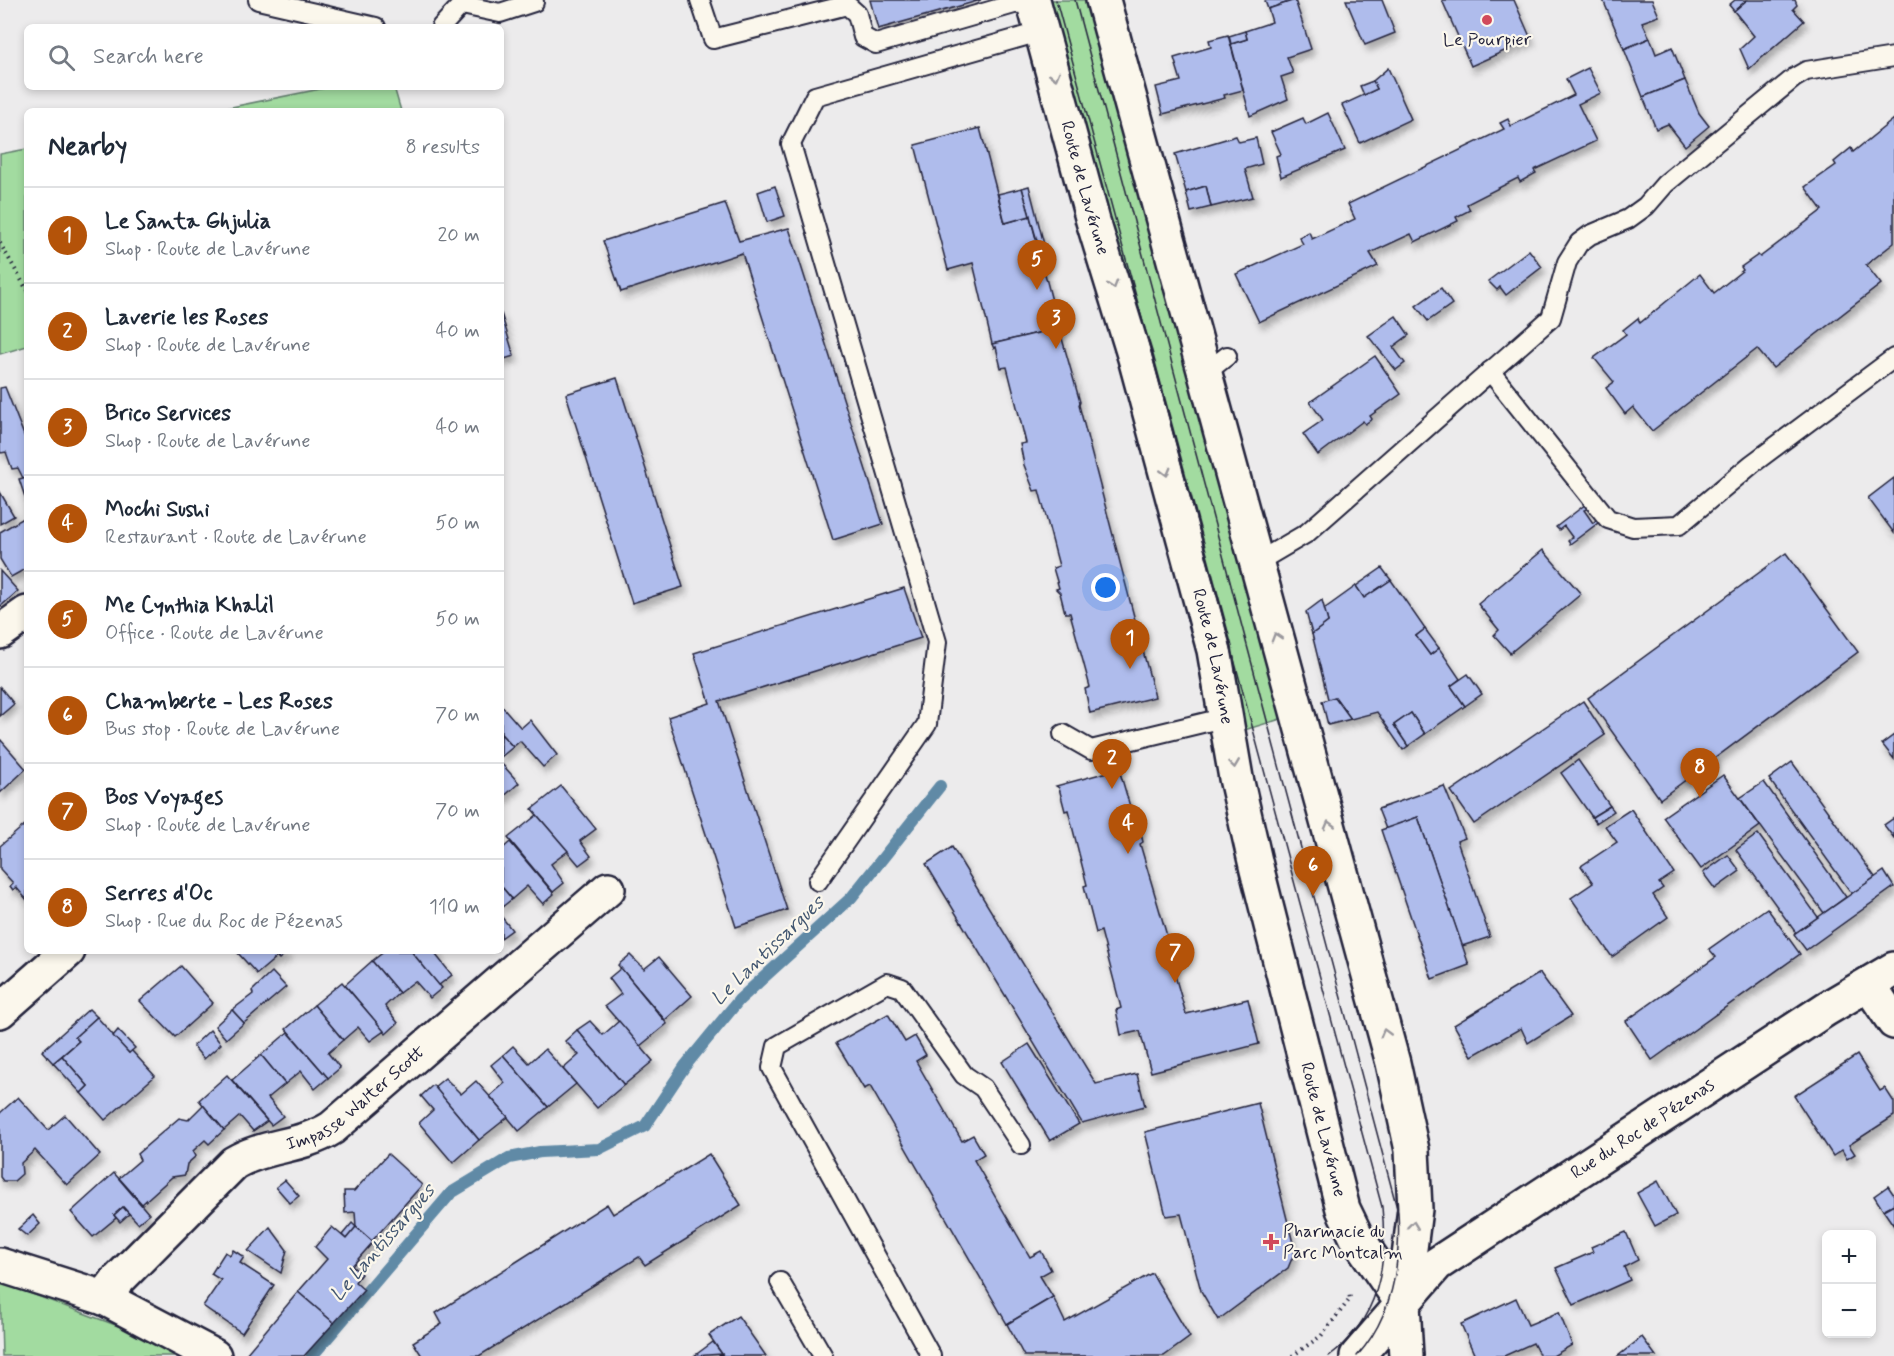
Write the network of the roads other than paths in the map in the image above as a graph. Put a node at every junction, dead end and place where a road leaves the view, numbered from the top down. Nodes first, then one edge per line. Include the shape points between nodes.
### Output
1 (258, 0) edge
2 (700, 0) edge
3 (1103, 0) edge
4 (464, 2) edge
5 (534, 2) dead end
6 (1036, 11) edge
7 (363, 24) edge
8 (444, 24) edge
9 (1894, 57) edge
10 (1894, 358) edge
11 (1490, 370) junction
12 (1254, 564) junction
13 (24, 615) edge
14 (0, 632) edge
15 (1227, 717) junction
16 (1063, 734) dead end
17 (818, 881) dead end
18 (608, 889) dead end
19 (65, 954) edge
20 (1882, 977) edge
21 (0, 1011) edge
22 (1894, 1022) edge
23 (1021, 1145) dead end
24 (0, 1265) edge
25 (780, 1282) dead end
26 (104, 1298) junction
27 (1403, 1304) junction
28 (214, 1356) edge
29 (823, 1356) edge
30 (931, 1356) edge
31 (1357, 1356) edge
32 (1406, 1356) edge

1 - 7 lane
2 - 6 lane via 713,39 847,6 857,14 863,37 876,44 1014,4
3 - 12 street via 1215,365
4 - 5 lane via 500,13
4 - 8 lane
6 -> 15 street, Route de Lavérune via 1214,650
6 - 17 lane via 815,96 791,144 937,642 927,724
9 - 11 lane via 1806,71 1794,78 1665,184 1646,206 1579,243 1567,262 1551,318
10 - 11 lane via 1752,464 1679,525 1659,528 1633,527 1608,519
11 - 12 lane via 1307,533
27 -> 12 street via 1415,1209 1412,1150 1393,1063 1304,731
13 - 14 street
15 - 16 lane via 1091,750
15 -> 27 street, Route de Lavérune via 1257,870 1343,1209 1356,1236
18 - 26 street, Impasse Walter Scott via 332,1128 319,1136 246,1156 234,1163
19 - 21 street
20 - 22 street
20 - 27 street, Rue du Roc de Pézenas via 1437,1264
23 - 30 lane via 983,1088 964,1075 902,988 887,983 777,1046 772,1068
24 - 26 street
25 - 29 lane
26 - 28 street
27 - 31 street, Rue du Roc de Pézenas
27 - 32 street

